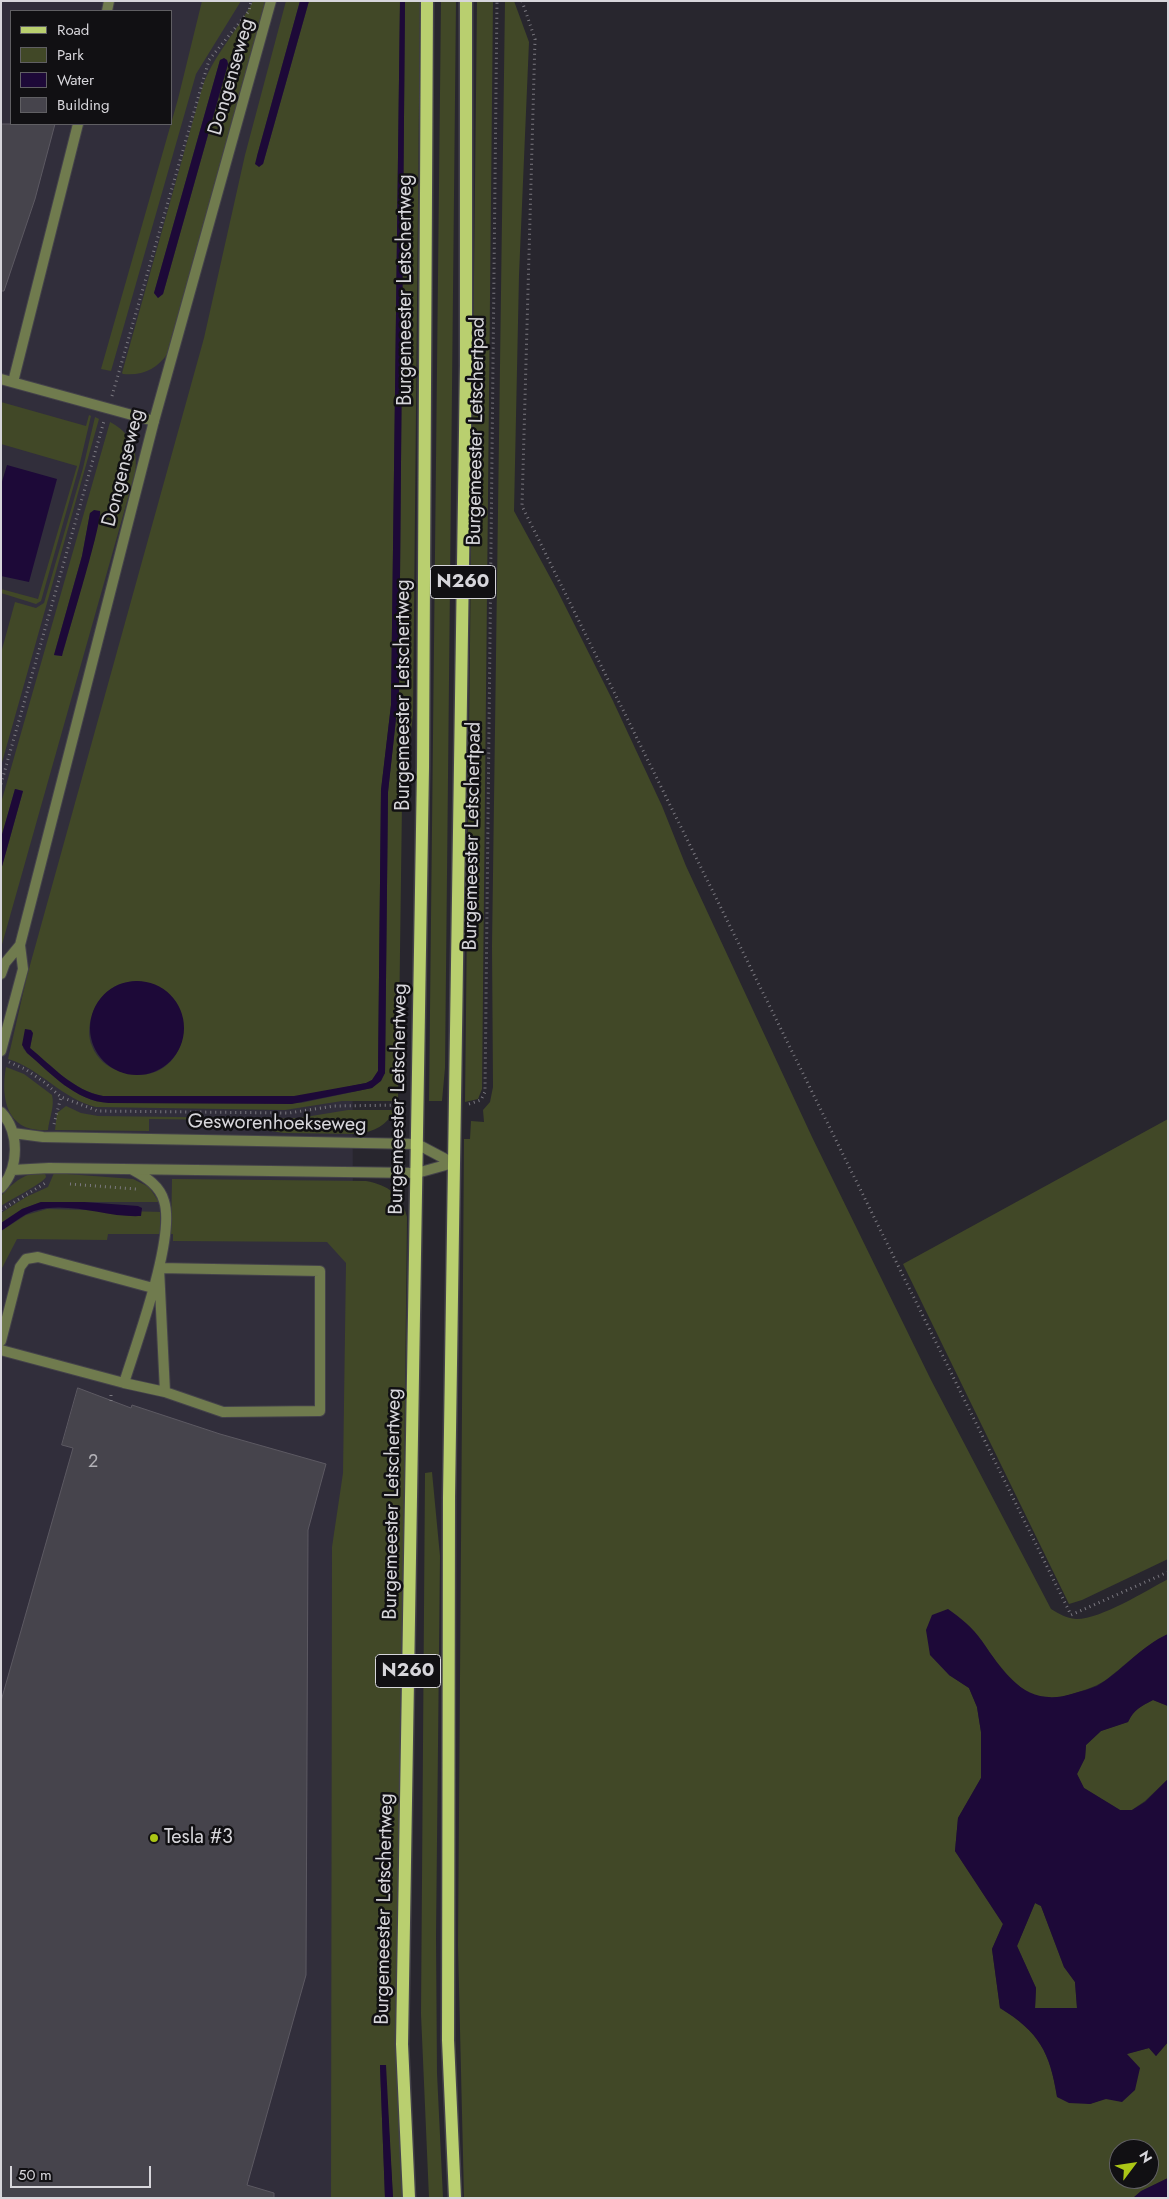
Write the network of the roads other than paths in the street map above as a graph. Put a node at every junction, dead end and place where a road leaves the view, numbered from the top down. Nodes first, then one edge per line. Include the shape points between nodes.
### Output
1 (271, 1) edge
2 (427, 1) edge
3 (466, 1) edge
4 (78, 125) edge
5 (1, 379) edge
6 (13, 382) junction
7 (154, 421) junction
8 (20, 945) junction
9 (1, 974) edge
10 (1, 1051) edge
11 (1, 1112) edge
12 (13, 1133) junction
13 (418, 1144) junction
14 (453, 1163) junction
15 (12, 1170) junction
16 (133, 1170) junction
17 (417, 1173) junction
18 (1, 1188) edge
19 (159, 1268) junction
20 (153, 1288) junction
21 (1, 1341) edge
22 (1, 1350) edge
23 (124, 1383) junction
24 (165, 1392) junction
25 (409, 2198) edge
26 (455, 2198) edge

1 - 7 street, Dongenseweg
2 - 13 main road, Burgemeester Letschertweg / N260
3 - 14 main road, N260 via 466,365
4 - 6 street
5 - 6 street
6 - 7 street
7 - 8 street, Dongenseweg
8 - 9 street, Dongenseweg via 5,963
8 - 10 street, Dongenseweg via 23,969
11 - 12 street
12 - 13 street, Gesworenhoekseweg via 42,1137
12 - 15 street via 15,1158
13 - 14 street, Gesworenhoekseweg
13 - 17 main road, Burgemeester Letschertweg / N260
14 - 17 street
14 - 26 main road, N260 via 448,2040
15 - 16 street
15 - 18 street
16 - 17 street
16 - 19 street via 147,1178 165,1203 165,1235
17 - 25 main road, Burgemeester Letschertweg / N260 via 402,2044
19 - 20 street
19 - 24 street
19 - 24 street via 320,1271 320,1411 223,1412
20 - 21 street via 38,1257 26,1259 20,1267
20 - 23 street
22 - 23 street
23 - 24 street

